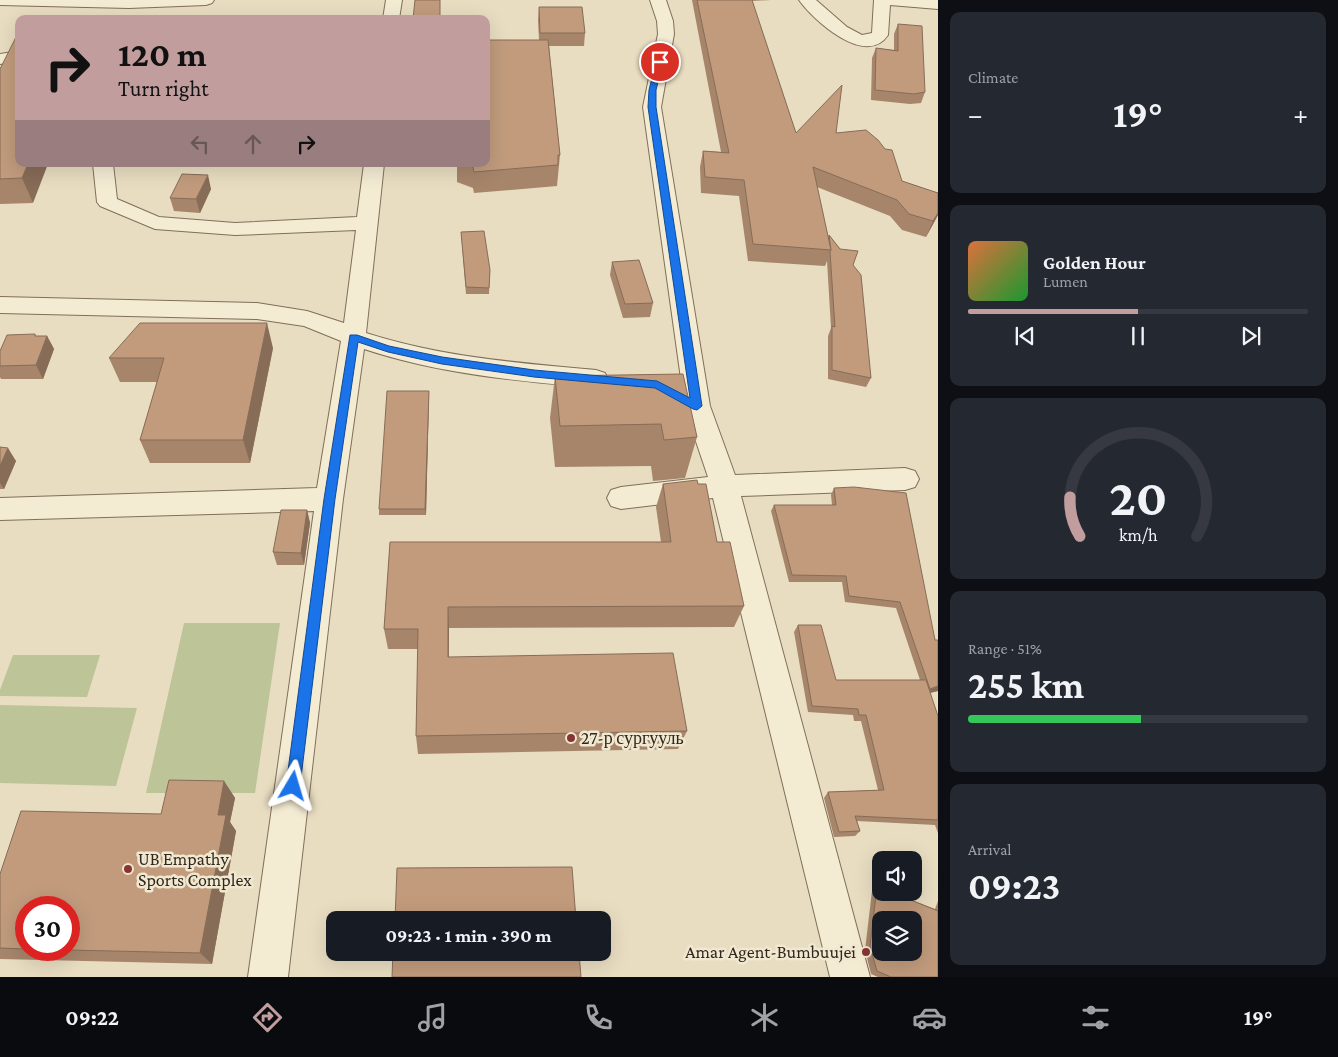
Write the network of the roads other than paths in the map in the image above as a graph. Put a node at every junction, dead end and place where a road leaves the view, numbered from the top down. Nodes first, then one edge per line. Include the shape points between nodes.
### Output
1 (0, 0) edge
2 (206, 0) edge
3 (394, 0) edge
4 (658, 0) edge
5 (807, 0) edge
6 (882, 0) edge
7 (890, 0) edge
8 (938, 4) edge
9 (392, 15) edge
10 (103, 167) edge
11 (374, 167) edge
12 (367, 223) junction
13 (0, 305) edge
14 (354, 337) junction
15 (697, 406) junction
16 (905, 479) dead end
17 (724, 486) junction
18 (621, 498) dead end
19 (329, 499) junction
20 (0, 508) edge
21 (268, 977) edge
22 (850, 977) edge

1 - 2 street via 183,3
3 - 9 street
4 - 15 street via 666,33 652,107
5 - 6 street via 840,32 864,41 880,35
7 - 8 street
10 - 12 street via 108,202 155,223 235,229
11 - 12 street
12 - 14 street
13 - 14 street via 260,312 310,319
14 - 15 street via 388,349 442,360 534,374 657,384
14 - 19 street
15 - 17 street
16 - 17 street
17 - 18 street
17 - 22 street
19 - 20 street
19 - 21 street

